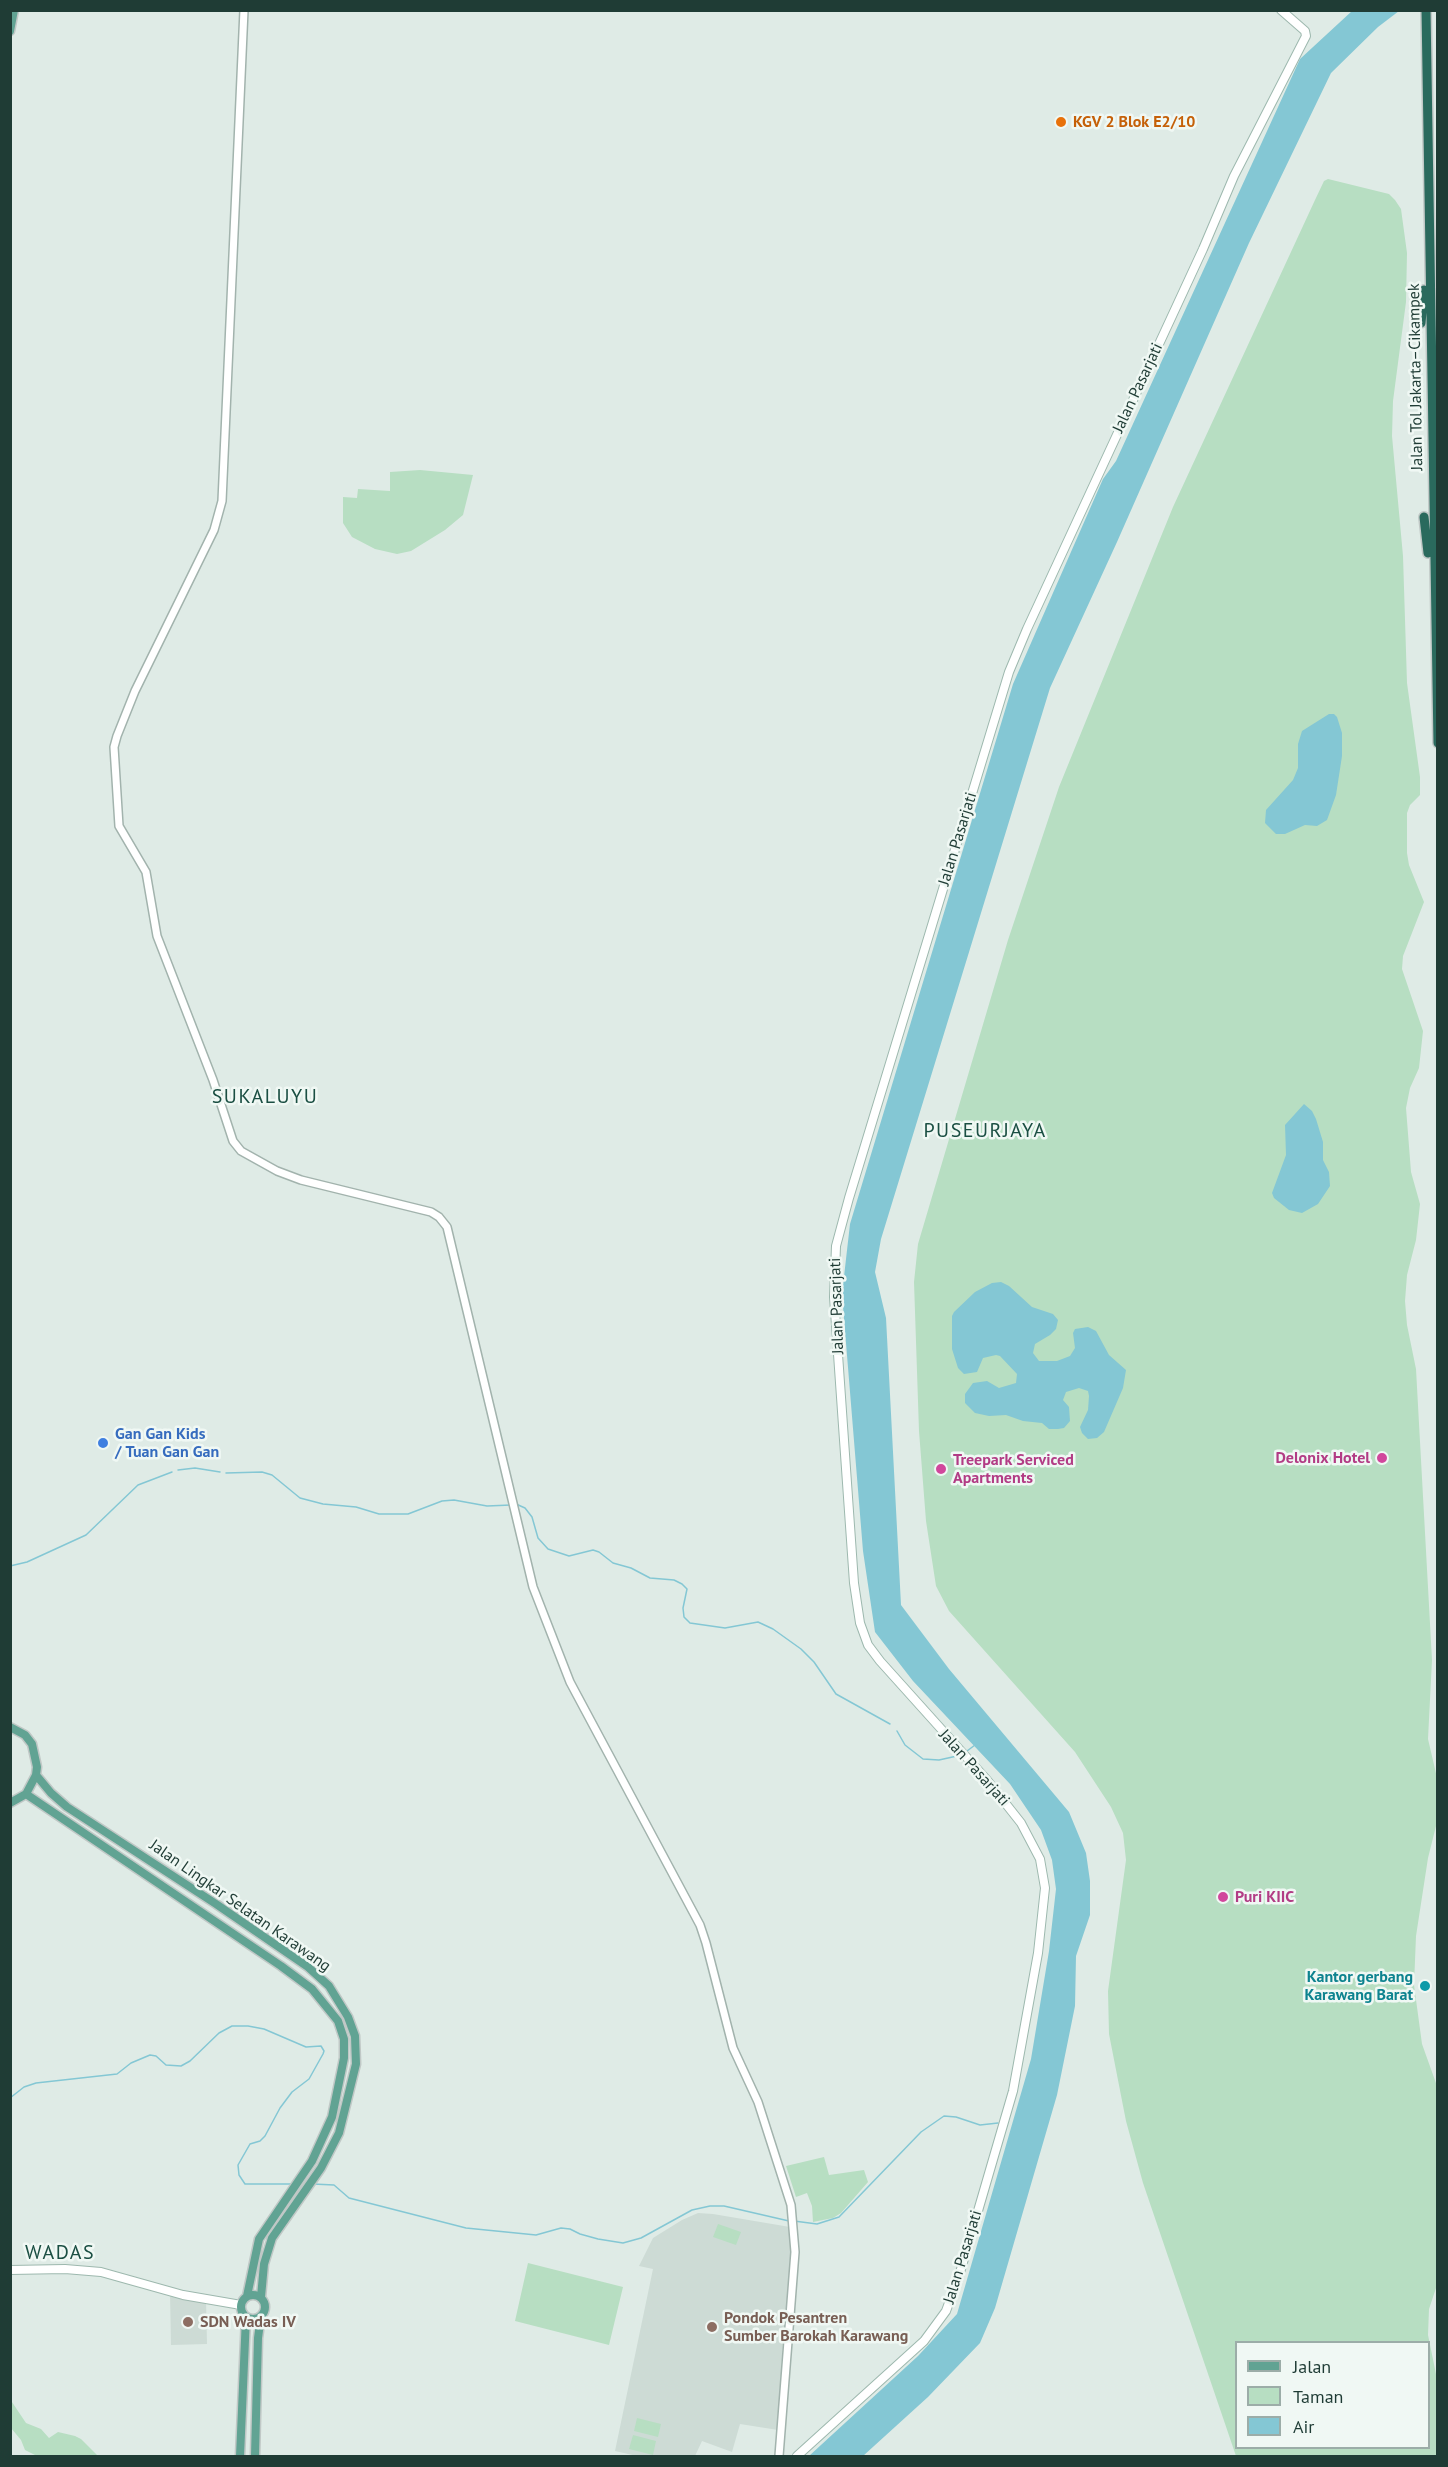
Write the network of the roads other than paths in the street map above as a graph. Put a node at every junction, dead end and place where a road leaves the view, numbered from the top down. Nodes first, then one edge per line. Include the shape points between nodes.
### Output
1 (14, 10) edge
2 (244, 10) edge
3 (1281, 10) edge
4 (1426, 10) edge
5 (10, 31) edge
6 (1429, 260) junction
7 (1421, 323) dead end
8 (1424, 517) dead end
9 (1434, 606) junction
10 (1437, 743) edge
11 (10, 1727) edge
12 (36, 1775) junction
13 (26, 1794) junction
14 (10, 1803) edge
15 (259, 1933) junction
16 (252, 1946) junction
17 (10, 2270) edge
18 (247, 2296) junction
19 (261, 2297) junction
20 (241, 2305) junction
21 (261, 2316) junction
22 (246, 2317) junction
23 (240, 2457) edge
24 (255, 2457) edge
25 (779, 2457) edge
26 (797, 2457) edge

1 - 5 main road
2 - 25 street via 222,501 214,530 117,736 114,747 119,826 146,872 157,936 233,1141 241,1151 301,1180 431,1212 447,1227 533,1587 570,1682 700,1925 728,2035 765,2121 794,2221 795,2253
3 - 26 main road, Jalan Pasarjati via 1306,34 1234,176 1014,658 836,1246 834,1297 860,1623 868,1645 880,1661 1021,1823 1040,1859 1046,1888 1013,2091 946,2311 924,2341
4 - 6 highway, Jalan Tol Jakarta–Cikampek
6 - 7 highway
6 - 9 highway, Jalan Tol Jakarta–Cikampek
8 - 9 highway
9 - 10 highway, Jalan Tol Jakarta–Cikampek
11 - 12 main road via 32,1744
12 - 13 main road
12 - 15 main road, Jalan Lingkar Selatan Karawang via 67,1807
13 - 14 main road
13 - 16 main road, Jalan Lingkar Selatan Karawang
15 - 16 main road
15 - 19 main road, Jalan Lingkar Selatan Karawang via 329,1986 355,2036 356,2064 339,2133 273,2238 264,2264
16 - 18 main road, Jalan Lingkar Selatan Karawang via 319,1996 333,2012 344,2039 341,2084 332,2117 317,2151 259,2239
17 - 20 main road via 101,2272 183,2295
18 - 19 main road
18 - 20 main road
19 - 21 main road via 266,2306
20 - 22 main road
21 - 22 main road
21 - 24 main road
22 - 23 main road

